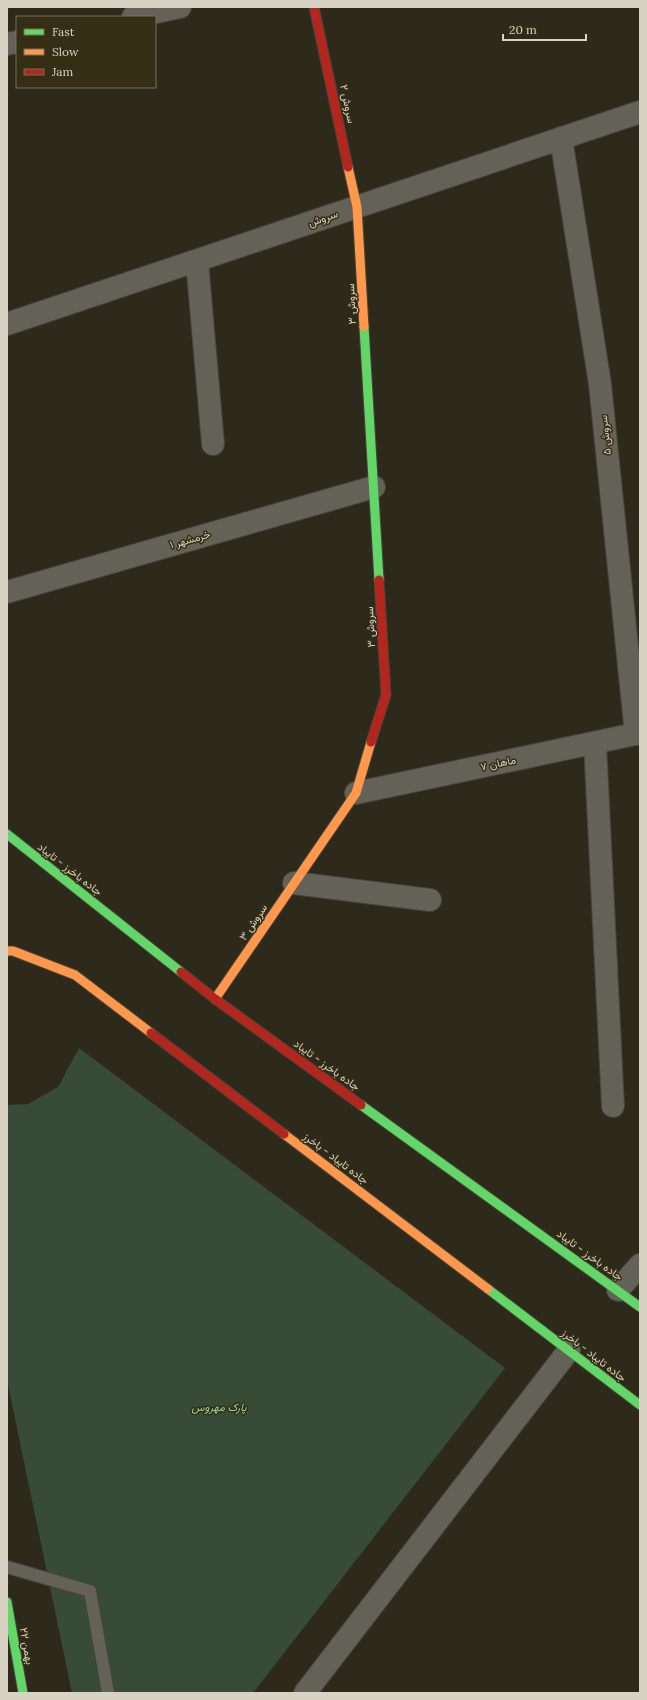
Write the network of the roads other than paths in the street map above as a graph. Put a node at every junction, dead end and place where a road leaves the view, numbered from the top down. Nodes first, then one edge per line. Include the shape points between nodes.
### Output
1 (180, 7) edge
2 (314, 7) edge
3 (138, 16) edge
4 (640, 112) edge
5 (561, 138) junction
6 (357, 206) junction
7 (197, 261) junction
8 (7, 324) edge
9 (213, 444) dead end
10 (374, 487) junction
11 (7, 592) edge
12 (638, 733) edge
13 (595, 743) junction
14 (356, 793) junction
15 (7, 834) edge
16 (294, 883) junction
17 (430, 900) dead end
18 (7, 951) edge
19 (215, 999) junction
20 (613, 1106) dead end
21 (640, 1266) edge
22 (618, 1290) junction
23 (640, 1307) edge
24 (569, 1350) junction
25 (640, 1405) edge
26 (7, 1567) edge
27 (7, 1602) edge
28 (23, 1693) edge
29 (108, 1693) edge
30 (305, 1693) edge

1 - 3 street
2 - 6 main road, سروش ۲
4 - 5 street, سروش
5 - 6 street, سروش
5 - 12 street, سروش ۵ via 600,384
6 - 7 street, سروش
6 - 10 main road, سروش ۳
7 - 8 street, سروش
7 - 9 street
10 - 11 street, خرمشهر ۱
10 - 14 main road, سروش ۳ via 386,695
12 - 13 street, ماهان ۷
13 - 14 street, ماهان ۷
13 - 20 street
14 - 16 main road, سروش ۳
15 - 19 main road, جاده باخرز - تایباد
16 - 17 street
16 - 19 main road, سروش ۳
18 - 24 main road, جاده تایباد - باخرز via 75,975
19 - 22 main road, جاده باخرز - تایباد
21 - 22 street
22 - 23 main road, جاده باخرز - تایباد
24 - 25 main road, جاده تایباد - باخرز
24 - 30 street
26 - 29 lane via 90,1591
27 - 28 main road, ۲۲ بهمن

